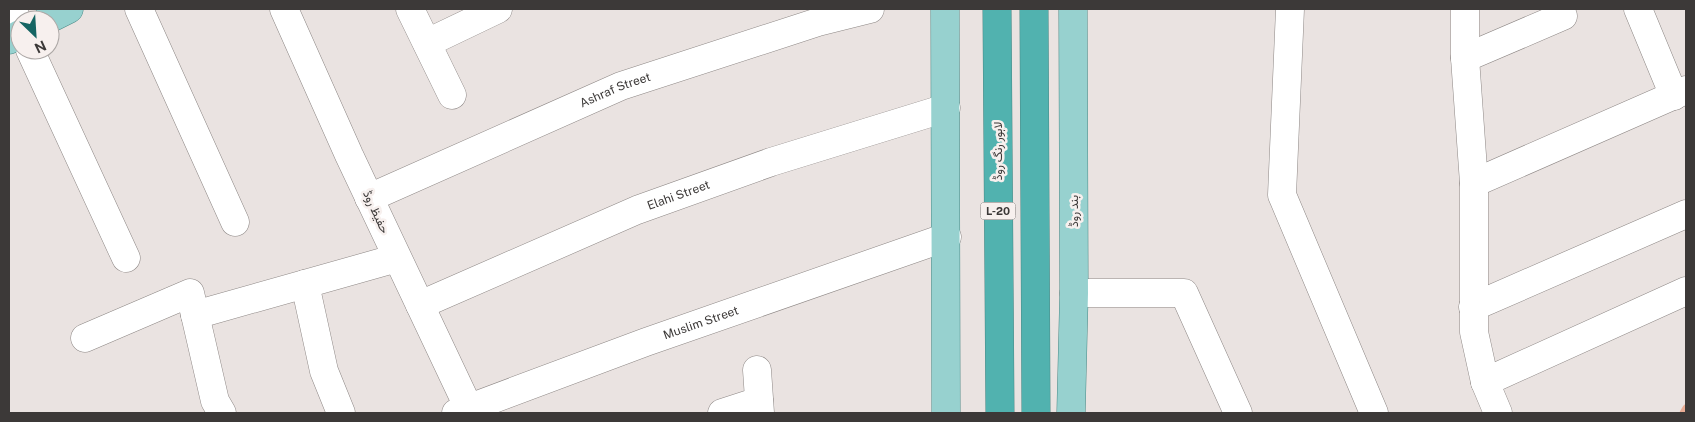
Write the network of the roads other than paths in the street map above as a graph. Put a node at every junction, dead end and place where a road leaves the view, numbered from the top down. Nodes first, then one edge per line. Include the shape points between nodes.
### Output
1 (139, 9) edge
2 (284, 9) edge
3 (410, 9) edge
4 (498, 9) edge
5 (870, 9) edge
6 (944, 9) edge
7 (997, 9) edge
8 (1034, 9) edge
9 (1074, 9) edge
10 (1290, 9) edge
11 (1465, 9) edge
12 (1638, 9) edge
13 (1564, 16) dead end
14 (427, 43) junction
15 (1465, 58) junction
16 (35, 60) edge
17 (1680, 93) edge
18 (452, 95) dead end
19 (946, 108) junction
20 (1474, 183) junction
21 (369, 198) junction
22 (1686, 214) edge
23 (236, 222) dead end
24 (947, 237) junction
25 (126, 258) dead end
26 (397, 258) junction
27 (304, 284) junction
28 (1686, 291) edge
29 (1074, 293) junction
30 (420, 306) junction
31 (1473, 307) junction
32 (195, 315) junction
33 (85, 338) dead end
34 (757, 370) dead end
35 (1485, 382) junction
36 (759, 407) edge
37 (465, 411) edge
38 (222, 413) edge
39 (341, 413) edge
40 (722, 413) edge
41 (946, 413) edge
42 (1000, 413) edge
43 (1036, 413) edge
44 (1071, 413) edge
45 (1238, 413) edge
46 (1374, 413) edge
47 (1498, 413) edge

1 - 23 street
2 - 21 street, حفیظ روڈ
3 - 14 street
4 - 14 street
5 - 21 street, Ashraf Street via 818,22 621,86
6 - 19 main road
7 - 42 highway, لاہور رنگ روڈ / L-20
8 - 43 highway
9 - 29 main road, بند روڈ
10 - 46 street via 1282,195
11 - 15 street
12 - 17 street
13 - 15 street
14 - 18 street
15 - 20 street
16 - 25 street
17 - 20 street
19 - 24 main road
19 - 30 street, Elahi Street via 771,162 637,210
20 - 31 street
21 - 26 street, حفیظ روڈ
22 - 31 street
24 - 37 street, Muslim Street via 646,342
24 - 41 main road
26 - 27 street
26 - 30 street, حفیظ روڈ
27 - 32 street
27 - 39 street via 324,371
28 - 35 street
29 - 44 main road, بند روڈ
29 - 45 street via 1184,293
30 - 37 street, حفیظ روڈ
31 - 35 street via 1474,332
32 - 33 street via 190,293
32 - 38 street via 215,400
34 - 36 street
35 - 47 street
36 - 40 street

